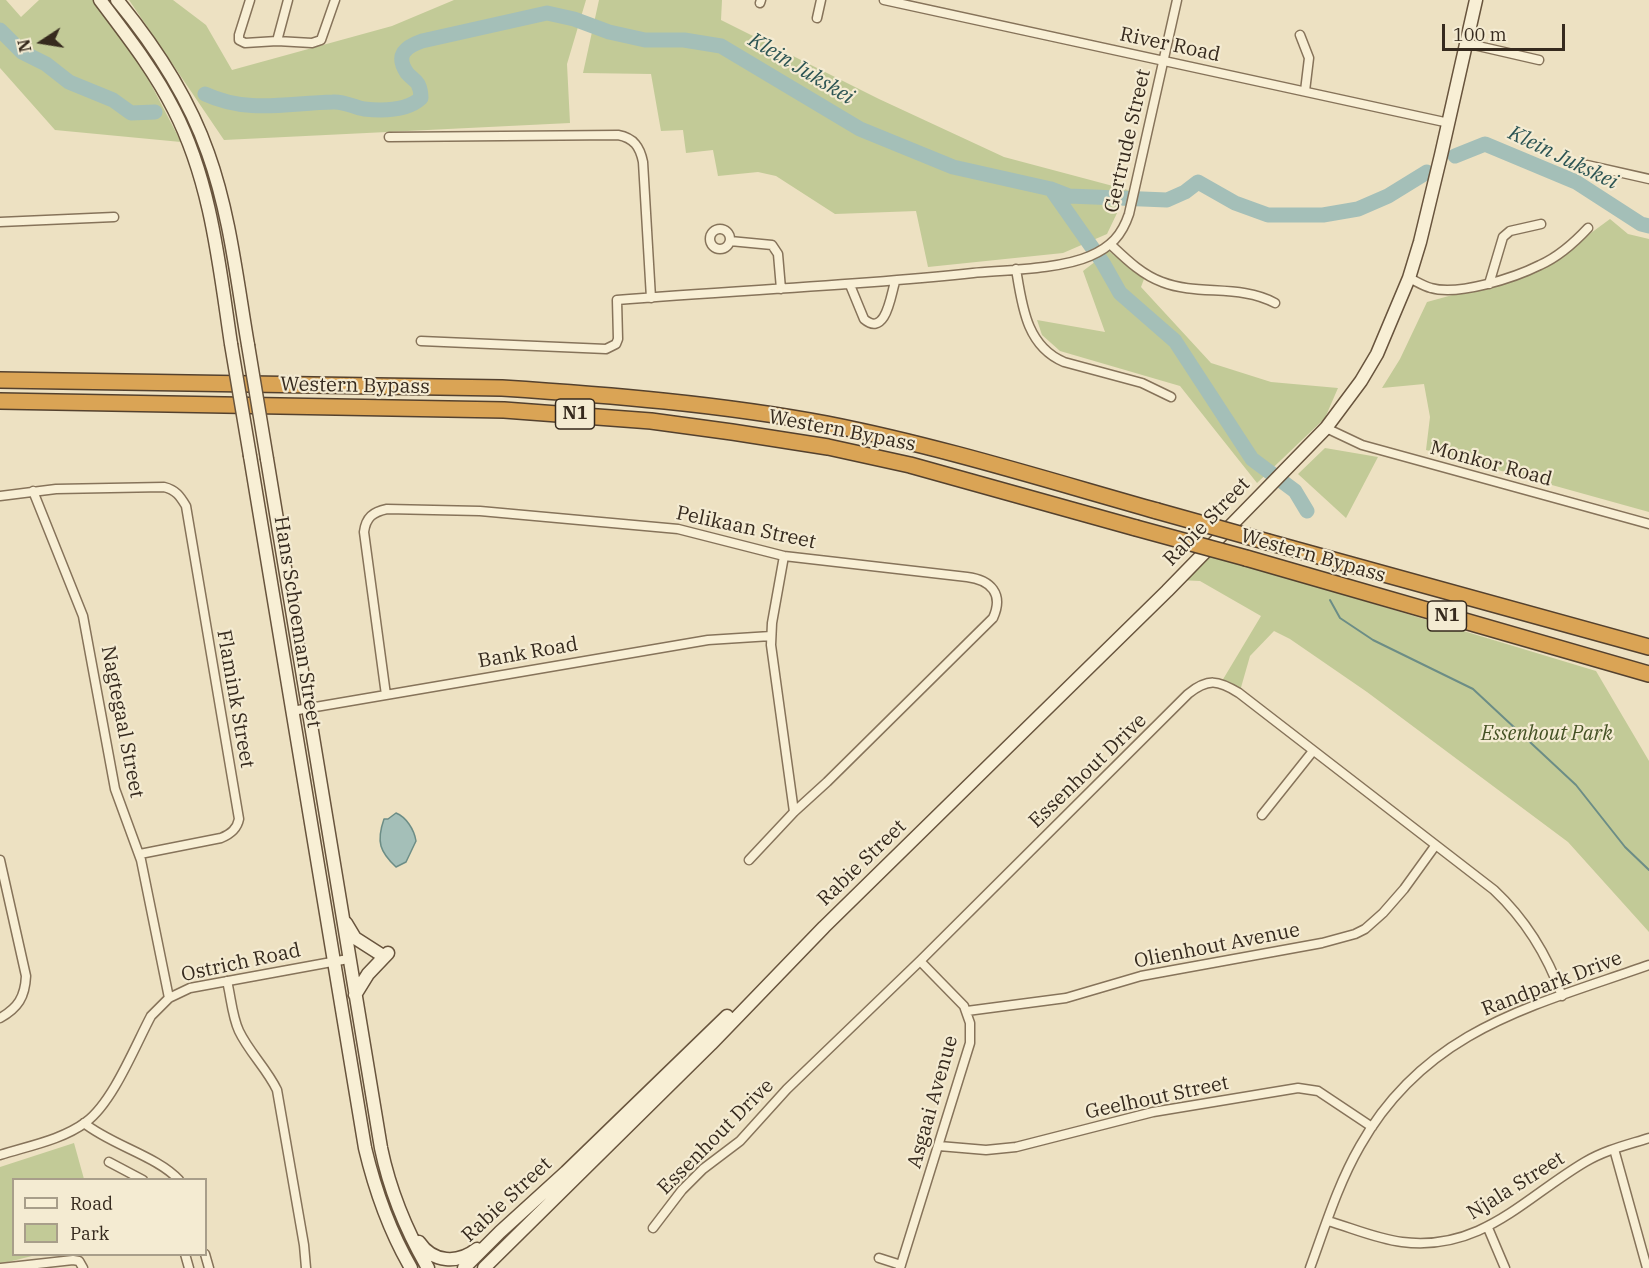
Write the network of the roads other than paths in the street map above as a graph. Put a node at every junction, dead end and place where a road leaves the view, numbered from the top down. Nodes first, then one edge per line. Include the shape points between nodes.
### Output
1 (100, 0) edge
2 (117, 0) edge
3 (250, 0) edge
4 (288, 0) edge
5 (335, 0) edge
6 (821, 0) edge
7 (884, 0) edge
8 (1177, 0) edge
9 (1476, 0) edge
10 (817, 18) dead end
11 (1300, 35) dead end
12 (277, 41) junction
13 (1465, 43) junction
14 (1164, 60) junction
15 (1539, 60) dead end
16 (1305, 91) junction
17 (1449, 123) junction
18 (388, 137) dead end
19 (1587, 165) dead end
20 (1649, 179) edge
21 (114, 217) dead end
22 (0, 222) edge
23 (1541, 224) dead end
24 (1588, 228) dead end
25 (730, 241) dead end
26 (1107, 246) junction
27 (1016, 269) junction
28 (1409, 278) junction
29 (895, 282) junction
30 (1489, 284) junction
31 (850, 285) junction
32 (782, 289) junction
33 (651, 298) junction
34 (1275, 303) dead end
35 (421, 341) dead end
36 (0, 380) edge
37 (1171, 397) dead end
38 (0, 401) edge
39 (1326, 428) junction
40 (33, 492) junction
41 (0, 496) edge
42 (1649, 524) edge
43 (784, 556) junction
44 (771, 636) junction
45 (1649, 647) edge
46 (1649, 674) edge
47 (386, 695) junction
48 (308, 708) junction
49 (292, 711) junction
50 (1313, 751) junction
51 (794, 812) junction
52 (1262, 815) dead end
53 (1435, 846) junction
54 (140, 854) junction
55 (0, 860) edge
56 (749, 860) dead end
57 (341, 914) junction
58 (348, 959) junction
59 (920, 961) junction
60 (334, 962) junction
61 (787, 963) junction
62 (1649, 965) edge
63 (227, 981) junction
64 (356, 995) junction
65 (1562, 996) junction
66 (169, 998) junction
67 (967, 1011) junction
68 (0, 1018) edge
69 (84, 1123) junction
70 (1372, 1127) junction
71 (1649, 1138) edge
72 (939, 1146) junction
73 (1614, 1149) junction
74 (0, 1155) edge
75 (109, 1162) dead end
76 (141, 1178) edge
77 (178, 1178) edge
78 (400, 1211) junction
79 (1328, 1221) junction
80 (653, 1228) dead end
81 (1488, 1228) junction
82 (500, 1232) junction
83 (879, 1258) dead end
84 (42, 1265) edge
85 (901, 1266) edge
86 (1, 1268) edge
87 (83, 1268) edge
88 (306, 1268) edge
89 (409, 1268) edge
90 (428, 1268) edge
91 (464, 1268) edge
92 (484, 1268) edge
93 (1310, 1268) edge
94 (1505, 1268) edge
95 (1647, 1268) edge

1 - 49 main road, Hans Schoeman Street, bridge via 160,83 188,139 206,196
2 - 48 main road, Hans Schoeman Street, bridge via 177,86 215,173 228,224
3 - 12 street via 239,40 257,44
4 - 12 street
5 - 12 street via 321,40
6 - 10 street
7 - 14 street, River Road
8 - 14 street, Gertrude Street
9 - 13 main road, Rabie Street
11 - 16 street via 1309,58
13 - 15 street
13 - 17 main road, Rabie Street
14 - 16 street, River Road
14 - 26 street, Gertrude Street via 1130,211 1124,229
16 - 17 street, River Road
17 - 28 main road, Rabie Street
18 - 33 street via 618,135 631,139 639,147 643,162
19 - 20 street
21 - 22 street
23 - 30 street via 1510,231 1503,237
24 - 30 street via 1540,265
25 - 32 street via 772,245 778,254
26 - 27 street, Gertrude Street via 1093,255 1065,263
26 - 34 street via 1161,282 1252,294
27 - 29 street, Gertrude Street
27 - 37 street via 1032,335 1054,358 1142,383
28 - 30 street via 1432,288 1463,289
28 - 39 main road, Rabie Street via 1377,354
29 - 31 street, Gertrude Street
29 - 31 street via 886,315 877,323 864,319
31 - 32 street, Gertrude Street
32 - 33 street, Gertrude Street
33 - 35 street, Gertrude Street via 617,300 618,339 606,349
36 - 45 highway, Western Bypass / N1, bridge via 502,388 734,409 827,424 922,445
38 - 46 highway, Western Bypass / N1, bridge via 504,410 651,421 828,447 909,465 1246,558
39 - 42 street, Monkor Road via 1362,445
39 - 61 main road, Rabie Street via 1167,591
40 - 41 street
40 - 54 street, Nagtegaal Street via 83,616 116,789
40 - 54 street, Flamink Street via 164,487 178,493 186,506 239,819 232,833 221,838
43 - 44 street
43 - 47 street, Pelikaan Street via 678,529 466,510 376,512 366,521 364,540
43 - 51 street, Pelikaan Street via 978,578 994,591 997,604 993,618
44 - 47 street, Bank Road via 708,640
44 - 51 street
47 - 48 street, Bank Road
48 - 49 street, Bank Road
48 - 57 main road, Hans Schoeman Street
49 - 60 main road, Hans Schoeman Street
50 - 52 street
50 - 53 street, Essenhout Drive
50 - 59 street, Essenhout Drive via 1233,689 1220,683 1202,684
51 - 56 street, Pelikaan Street
53 - 65 street, Essenhout Drive via 1494,890 1517,913 1541,946
53 - 67 street, Olienhout Avenue via 1404,889 1356,934 1141,976 1066,998
54 - 66 street, Nagtegaal Street
55 - 68 street via 26,976 18,1005
57 - 58 main road, Hans Schoeman Street
57 - 64 main road via 352,936 384,953
58 - 60 street, Ostrich Road
58 - 64 main road, Hans Schoeman Street
59 - 67 street, Asgaai Avenue
59 - 80 street, Essenhout Drive via 787,1089 740,1141 682,1190
60 - 63 street, Ostrich Road
60 - 89 main road, Hans Schoeman Street via 364,1148 376,1192
61 - 82 main road, Rabie Street
61 - 92 main road, Rabie Street via 711,1044
62 - 65 street, Randpark Drive
63 - 66 street, Ostrich Road via 190,988
63 - 88 street via 239,1032 277,1090
64 - 78 main road, Hans Schoeman Street via 381,1148
65 - 70 street, Randpark Drive via 1505,1016 1457,1042 1410,1081
66 - 69 street, Ostrich Road via 151,1016 110,1095
67 - 72 street, Asgaai Avenue via 969,1043
69 - 74 street, Ostrich Road
69 - 77 street
70 - 72 street, Geelhout Street via 1318,1091 1298,1088 1153,1112 1016,1148
70 - 79 street, Randpark Drive via 1347,1172
71 - 73 street, Njala Street
72 - 85 street, Asgaai Avenue
73 - 81 street, Njala Street via 1567,1173
73 - 95 street
75 - 76 street
78 - 82 main road via 422,1246 441,1259 466,1256
78 - 90 main road, Hans Schoeman Street
79 - 81 street, Njala Street via 1408,1243 1452,1240
79 - 93 street, Randpark Drive
81 - 94 street
82 - 91 main road, Rabie Street
83 - 85 street
84 - 86 street
84 - 87 street via 73,1260

